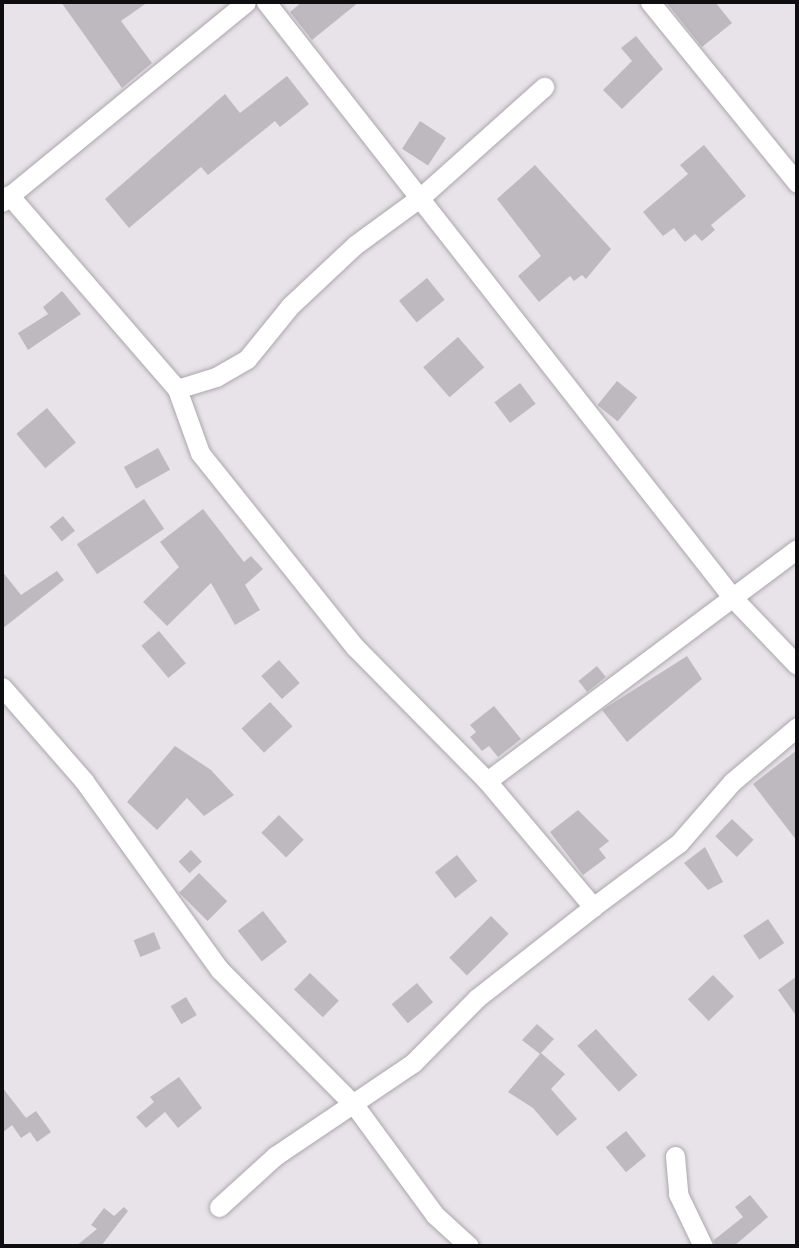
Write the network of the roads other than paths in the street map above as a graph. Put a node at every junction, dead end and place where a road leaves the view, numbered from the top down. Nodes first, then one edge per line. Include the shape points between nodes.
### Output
1 (246, 2) edge
2 (266, 2) edge
3 (650, 2) edge
4 (544, 87) dead end
5 (797, 183) edge
6 (422, 196) junction
7 (6, 199) edge
8 (177, 389) junction
9 (797, 549) edge
10 (732, 597) junction
11 (797, 665) edge
12 (2, 687) edge
13 (797, 727) edge
14 (487, 781) junction
15 (593, 906) junction
16 (355, 1106) junction
17 (676, 1156) dead end
18 (219, 1207) dead end
19 (469, 1246) edge
20 (703, 1246) edge

1 - 7 street
2 - 6 street
3 - 5 street
4 - 6 street
6 - 8 street via 308,289 247,359 216,377
6 - 10 street
7 - 8 street
8 - 14 street via 208,464 355,647
9 - 10 street
10 - 11 street
10 - 14 street
12 - 16 street via 84,781 220,970
13 - 15 street via 732,782 679,843
14 - 15 street
15 - 16 street via 477,998 412,1063
16 - 18 street via 275,1156
16 - 19 street via 435,1215
17 - 20 street via 678,1194

